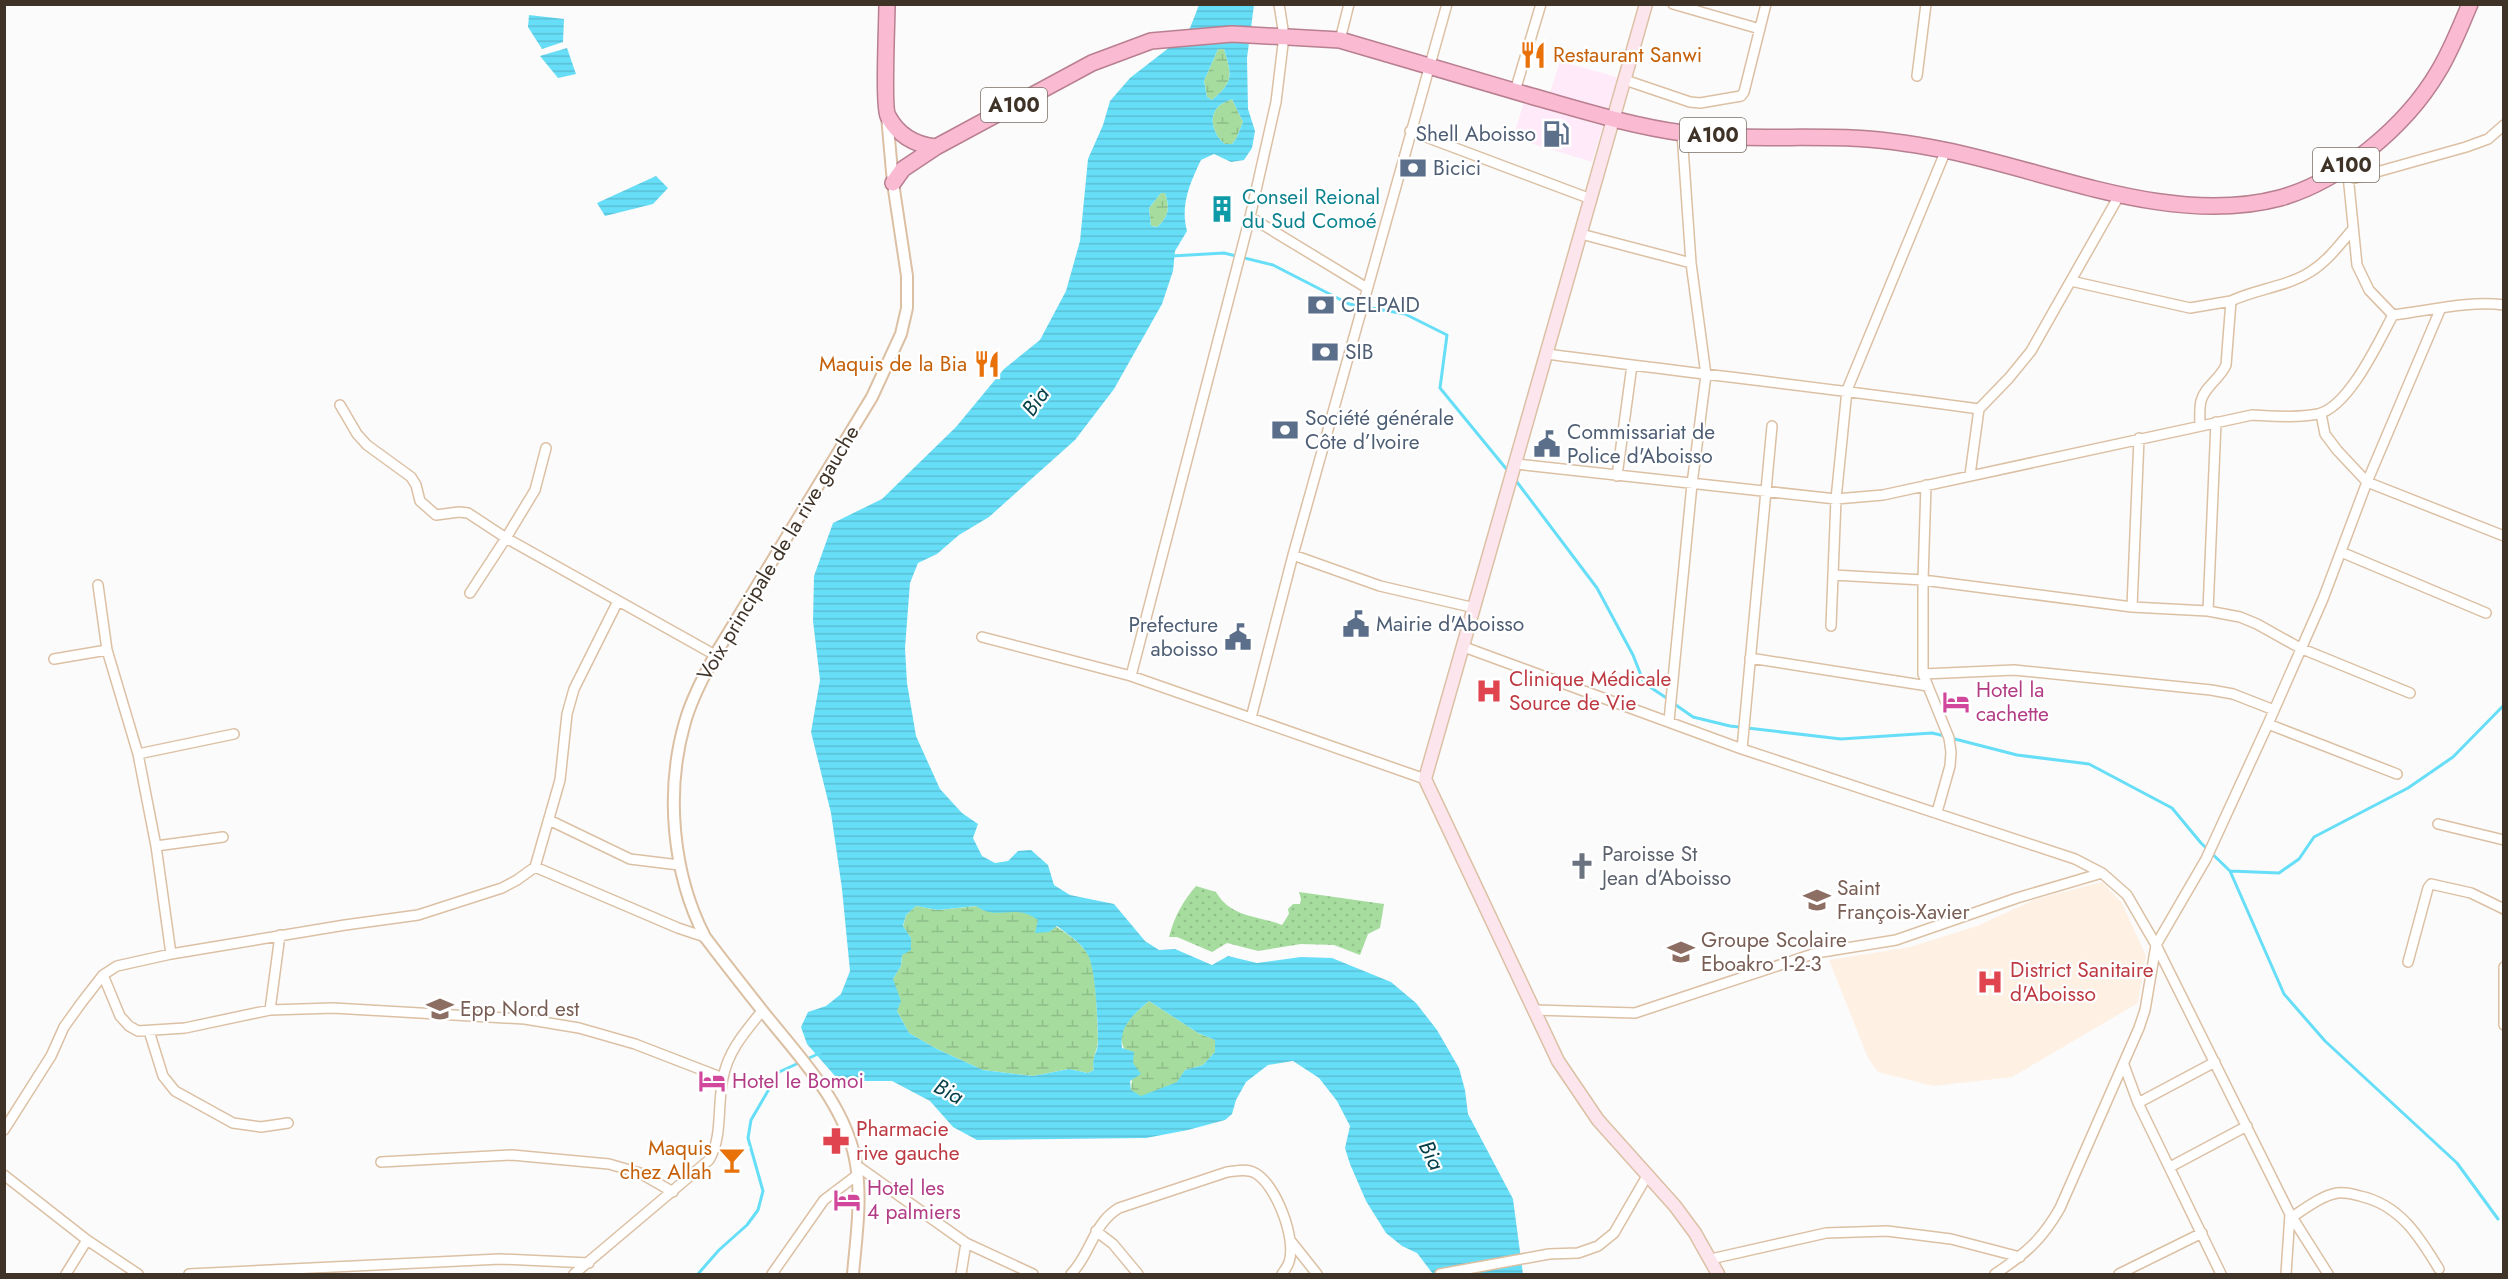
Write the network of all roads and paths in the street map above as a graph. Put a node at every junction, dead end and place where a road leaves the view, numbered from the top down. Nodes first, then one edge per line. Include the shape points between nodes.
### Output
1 (887, 4) edge
2 (1280, 4) edge
3 (1349, 4) edge
4 (1447, 4) edge
5 (1541, 4) edge
6 (1646, 4) edge
7 (1673, 4) edge
8 (1766, 4) edge
9 (1926, 4) edge
10 (2470, 4) edge
11 (1760, 29) junction
12 (1284, 36) junction
13 (1340, 40) junction
14 (1430, 66) junction
15 (1917, 75) dead end
16 (1625, 80) junction
17 (1515, 91) junction
18 (886, 114) junction
19 (1614, 120) junction
20 (2504, 125) edge
21 (1410, 132) junction
22 (1682, 133) junction
23 (936, 147) junction
24 (1946, 150) junction
25 (2348, 172) junction
26 (893, 183) junction
27 (2120, 195) junction
28 (1591, 199) junction
29 (1250, 217) junction
30 (2353, 229) junction
31 (1581, 234) junction
32 (1691, 263) junction
33 (2071, 281) junction
34 (1366, 288) junction
35 (2230, 301) junction
36 (2504, 305) edge
37 (2440, 310) junction
38 (2393, 315) junction
39 (1547, 354) junction
40 (1632, 365) junction
41 (1706, 375) junction
42 (1847, 390) junction
43 (340, 405) dead end
44 (1979, 409) junction
45 (2321, 414) junction
46 (2216, 422) junction
47 (1772, 426) dead end
48 (2200, 426) junction
49 (2139, 438) junction
50 (546, 448) dead end
51 (1516, 464) junction
52 (1970, 475) junction
53 (1617, 476) junction
54 (2367, 482) junction
55 (1692, 484) junction
56 (1926, 485) junction
57 (1765, 491) junction
58 (1836, 500) junction
59 (2504, 536) edge
60 (506, 538) junction
61 (2341, 552) junction
62 (1293, 555) junction
63 (1833, 575) junction
64 (1923, 580) junction
65 (98, 585) dead end
66 (470, 593) dead end
67 (618, 601) junction
68 (2132, 607) junction
69 (1475, 608) junction
70 (2208, 611) junction
71 (2486, 613) dead end
72 (1831, 626) dead end
73 (982, 637) dead end
74 (1464, 647) junction
75 (2300, 648) junction
76 (107, 650) junction
77 (715, 655) junction
78 (1750, 658) junction
79 (54, 659) dead end
80 (1923, 674) junction
81 (1131, 676) junction
82 (1928, 686) junction
83 (2410, 693) dead end
84 (2274, 710) junction
85 (1251, 718) junction
86 (1669, 721) junction
87 (2268, 724) junction
88 (234, 734) dead end
89 (1742, 749) junction
90 (138, 754) junction
91 (2397, 774) dead end
92 (1425, 779) junction
93 (1937, 812) junction
94 (549, 820) junction
95 (2438, 824) dead end
96 (223, 837) dead end
97 (2504, 840) edge
98 (156, 846) junction
99 (679, 865) junction
100 (535, 867) junction
101 (2102, 873) junction
102 (2504, 909) edge
103 (280, 935) junction
104 (705, 937) junction
105 (2156, 945) junction
106 (171, 954) junction
107 (2408, 962) dead end
108 (2504, 967) edge
109 (103, 975) junction
110 (270, 1010) junction
111 (1535, 1010) junction
112 (762, 1011) junction
113 (2504, 1024) edge
114 (149, 1031) junction
115 (2215, 1062) junction
116 (2124, 1065) junction
117 (723, 1078) junction
118 (2138, 1102) junction
119 (288, 1123) dead end
120 (2247, 1126) junction
121 (4, 1130) edge
122 (381, 1162) dead end
123 (2170, 1167) junction
124 (857, 1170) junction
125 (4, 1175) edge
126 (1647, 1176) junction
127 (673, 1192) junction
128 (2291, 1215) junction
129 (1096, 1231) junction
130 (2202, 1233) junction
131 (87, 1240) junction
132 (1290, 1240) junction
133 (966, 1242) junction
134 (2020, 1257) junction
135 (1711, 1258) junction
136 (589, 1263) junction
137 (2138, 1264) junction
138 (2439, 1269) dead end
139 (1074, 1273) edge
140 (66, 1275) edge
141 (138, 1275) edge
142 (189, 1275) edge
143 (574, 1275) edge
144 (772, 1275) edge
145 (853, 1275) edge
146 (961, 1275) edge
147 (1033, 1275) edge
148 (1138, 1275) edge
149 (1282, 1275) edge
150 (1317, 1275) edge
151 (1440, 1275) edge
152 (1718, 1275) edge
153 (1995, 1275) edge
154 (2119, 1275) edge
155 (2144, 1275) edge
156 (2222, 1275) edge
157 (2286, 1275) edge
158 (2328, 1275) edge

1 - 18 highway
2 - 12 street
3 - 13 street
4 - 14 street
5 - 17 street
6 - 16 main road
7 - 11 street
8 - 11 street
9 - 15 street
10 - 25 highway, A100 via 2447,55 2420,98
11 - 16 street via 1741,96 1690,102
12 - 13 highway, A100
12 - 23 highway, A100 via 1213,35 1151,40 1092,63
12 - 29 street via 1276,102
13 - 14 highway, A100
14 - 17 highway, A100
14 - 21 street
16 - 19 main road
17 - 19 highway, A100
18 - 23 highway via 909,139 920,146
18 - 26 street, Voix principale de la rive gauche
19 - 22 highway, A100
19 - 28 main road
20 - 25 street via 2488,139 2466,147
21 - 28 street
21 - 34 street
22 - 24 highway, A100 via 1875,139
22 - 32 street
23 - 26 highway via 903,169
24 - 27 highway, A100
24 - 42 street
25 - 27 highway, A100 via 2247,206 2203,206
25 - 30 street
26 - 77 street, Voix principale de la rive gauche via 907,276 907,308 901,334 872,397
27 - 33 street
28 - 31 main road
29 - 34 street
29 - 81 street
30 - 35 street via 2309,273
30 - 38 street via 2362,279
31 - 32 street
31 - 39 main road
32 - 41 street
33 - 35 street via 2190,308
33 - 44 street via 2031,351
34 - 62 street
35 - 48 street via 2226,365 2200,403
36 - 37 street
37 - 38 street
37 - 54 street
38 - 45 street via 2360,375 2341,399
39 - 40 street
39 - 51 main road
40 - 41 street
40 - 53 street
41 - 42 street
41 - 55 street
42 - 44 street
42 - 58 street
43 - 60 street via 366,446 414,481 420,501 431,512 441,516 468,513
44 - 52 street
45 - 46 street via 2252,415
45 - 54 street via 2325,434
46 - 48 street
46 - 70 street
47 - 57 street
48 - 49 street
49 - 52 street
49 - 68 street
50 - 60 street via 535,490
51 - 53 street
51 - 69 main road
52 - 56 street
53 - 55 street
54 - 59 street
54 - 61 street
55 - 57 street
55 - 86 street
56 - 58 street
56 - 64 street
57 - 58 street
57 - 78 street
58 - 63 street
60 - 66 street
60 - 67 street
61 - 71 street
61 - 75 street
62 - 69 street via 1380,586
62 - 85 street
63 - 64 street
63 - 72 street
64 - 68 street
64 - 80 street
65 - 76 street
67 - 77 street
67 - 94 street via 574,689 567,714 560,780
68 - 70 street
69 - 74 main road
70 - 75 street via 2248,621
73 - 81 street
74 - 86 street
74 - 92 main road
75 - 83 street
75 - 84 street
76 - 79 street
76 - 90 street
77 - 99 street, Voix principale de la rive gauche via 685,722 677,760
78 - 82 street
78 - 89 street
80 - 82 street
80 - 84 street via 2014,670 2176,686 2232,694
81 - 85 street
82 - 93 street via 1951,753
84 - 87 street
85 - 92 street
86 - 89 street
87 - 91 street
87 - 105 street via 2206,860
88 - 90 street
89 - 93 street
90 - 98 street
92 - 111 main road
93 - 101 street via 2075,859
94 - 99 street via 630,859
94 - 100 street
95 - 97 street
96 - 98 street
98 - 106 street
99 - 104 street, Voix principale de la rive gauche via 692,913
100 - 103 street via 502,888 418,915
100 - 104 street
101 - 105 street via 2127,895
101 - 111 street via 1896,940 1816,953 1635,1013
102 - 107 street via 2470,892 2431,884
103 - 106 street
103 - 110 street
104 - 112 street, Voix principale de la rive gauche
105 - 115 street
105 - 116 street via 2145,1010
106 - 109 street via 117,966
108 - 113 street
109 - 114 street via 120,1016 138,1031
109 - 121 street via 64,1027 51,1056
110 - 114 street via 185,1028
110 - 117 street via 333,1008 525,1019 579,1028 635,1044
111 - 126 main road via 1558,1061 1578,1093
112 - 117 street via 732,1048
112 - 124 street, Voix principale de la rive gauche via 823,1087 843,1124
114 - 119 street via 163,1076 175,1091 233,1123 261,1127
115 - 118 street
115 - 120 street
116 - 118 street
116 - 134 street via 2048,1229
117 - 127 street via 713,1153
118 - 123 street
120 - 123 street
120 - 128 street
122 - 127 street via 512,1155 609,1164 640,1173
123 - 130 street
124 - 133 street
124 - 144 street via 824,1200
124 - 145 street, Voix principale de la rive gauche
125 - 131 street
126 - 135 main road via 1675,1206
126 - 151 street via 1614,1233 1598,1246 1578,1253 1549,1254
127 - 136 street
128 - 138 street via 2337,1193 2372,1198 2401,1215
128 - 157 street
128 - 158 street
129 - 132 street via 1109,1213 1119,1208 1227,1172 1245,1170 1256,1173 1270,1188
129 - 139 street
129 - 148 street via 1113,1244
130 - 137 street
130 - 156 street
131 - 140 street
131 - 141 street
132 - 149 street via 1290,1261
132 - 150 street
133 - 146 street
133 - 147 street
134 - 135 street via 1951,1239 1887,1231 1826,1233
134 - 153 street
135 - 152 main road
136 - 142 street via 501,1259
136 - 143 street
137 - 154 street
137 - 155 street

